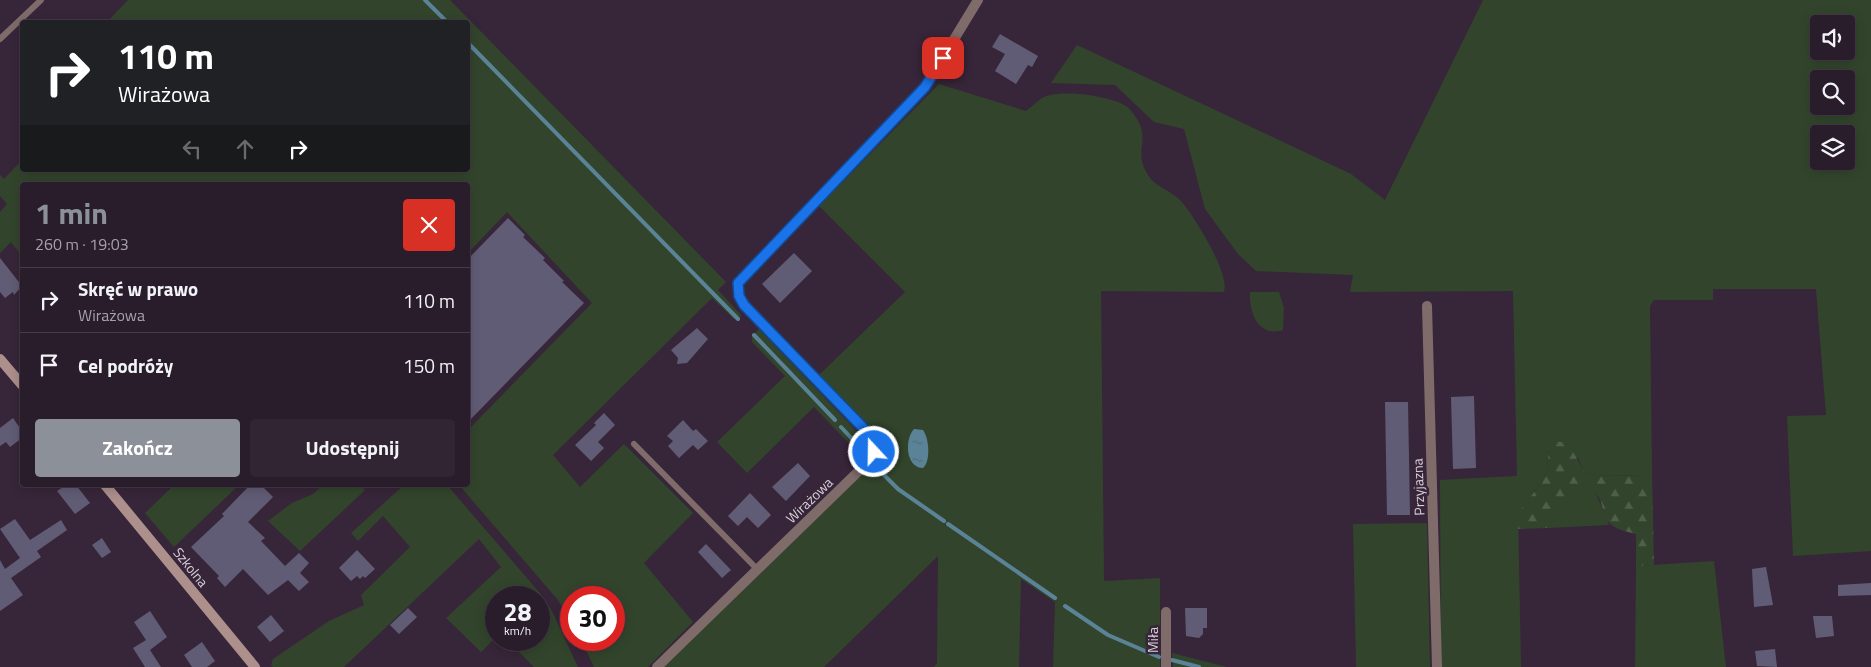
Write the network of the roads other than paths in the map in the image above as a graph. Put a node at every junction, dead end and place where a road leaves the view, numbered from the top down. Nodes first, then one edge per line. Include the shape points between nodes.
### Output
1 (40, 0) edge
2 (978, 0) edge
3 (0, 39) edge
4 (1427, 306) dead end
5 (0, 358) edge
6 (20, 383) edge
7 (634, 444) dead end
8 (108, 487) edge
9 (757, 569) junction
10 (1166, 612) dead end
11 (255, 667) edge
12 (657, 667) edge
13 (1166, 667) edge
14 (1437, 667) edge

1 - 3 lane
2 - 9 street, Wirażowa via 925,87 738,283 744,305 871,436 874,444 874,452 865,465
4 - 14 street, Przyjazna
5 - 6 street
7 - 9 lane
8 - 11 street, Szkolna
9 - 12 street, Wirażowa
10 - 13 street, Miła

